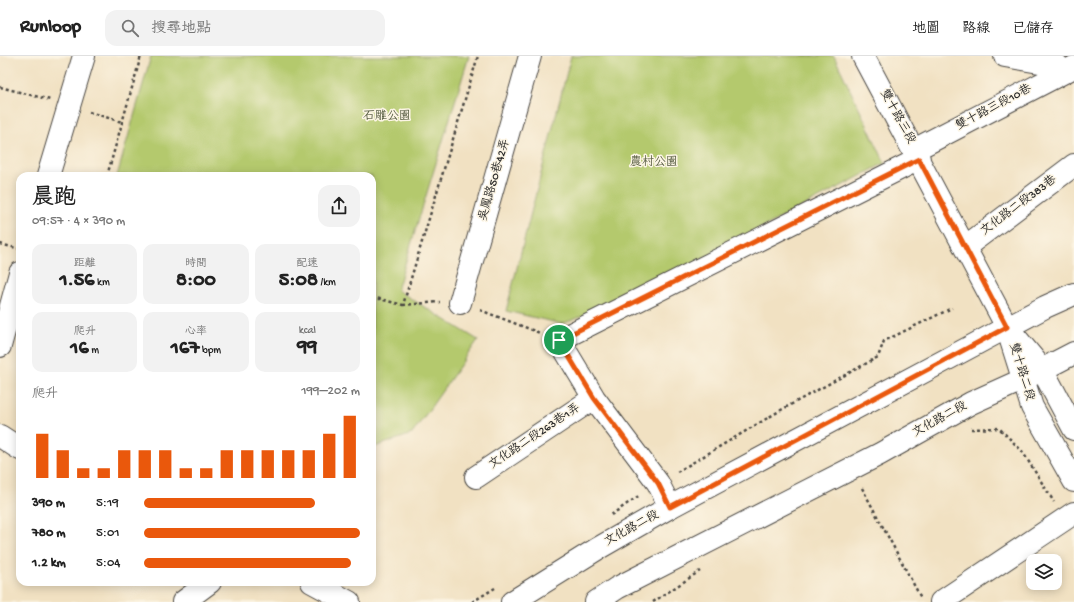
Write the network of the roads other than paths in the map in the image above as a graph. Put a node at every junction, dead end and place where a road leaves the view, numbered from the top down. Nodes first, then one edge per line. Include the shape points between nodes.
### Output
1 (84, 56) edge
2 (530, 56) edge
3 (863, 56) edge
4 (1005, 56) edge
5 (1069, 69) edge
6 (917, 155) junction
7 (1074, 165) edge
8 (49, 172) edge
9 (965, 247) junction
10 (16, 287) edge
11 (1074, 294) edge
12 (460, 303) road end
13 (1007, 327) junction
14 (0, 346) edge
15 (1074, 353) edge
16 (1042, 369) junction
17 (1022, 380) junction
18 (594, 398) junction
19 (1074, 429) edge
20 (0, 436) edge
21 (16, 446) edge
22 (476, 477) dead end
23 (1074, 481) edge
24 (670, 507) junction
25 (1069, 516) edge
26 (205, 586) edge
27 (319, 586) edge
28 (505, 594) edge
29 (183, 602) edge
30 (349, 602) edge
31 (596, 602) edge
32 (941, 602) edge

1 - 8 main road
2 - 12 main road, 吳鳳路50巷42弄
3 - 6 main road, 雙十路三段
4 - 5 main road
5 - 6 main road, 雙十路三段10巷
6 - 9 main road, 雙十路三段
6 - 18 main road, 雙十路三段10巷 via 559,340
7 - 9 main road, 文化路二段383巷
9 - 13 main road, 雙十路三段
10 - 14 main road
11 - 13 main road, 文化路二段
13 - 16 main road, 雙十路二段
13 - 17 main road, 雙十路二段
13 - 24 main road, 文化路二段
15 - 16 main road, 文化路二段
16 - 17 main road, 文化路二段
16 - 19 main road, 雙十路二段
17 - 23 main road, 雙十路二段 via 1032,407
17 - 31 main road, 文化路二段 via 971,402 848,470 617,588
18 - 22 main road, 文化路二段263巷1弄
18 - 24 main road via 658,483
20 - 21 main road
24 - 28 main road, 文化路二段 via 597,548
25 - 32 main road
26 - 29 main road
27 - 30 main road

